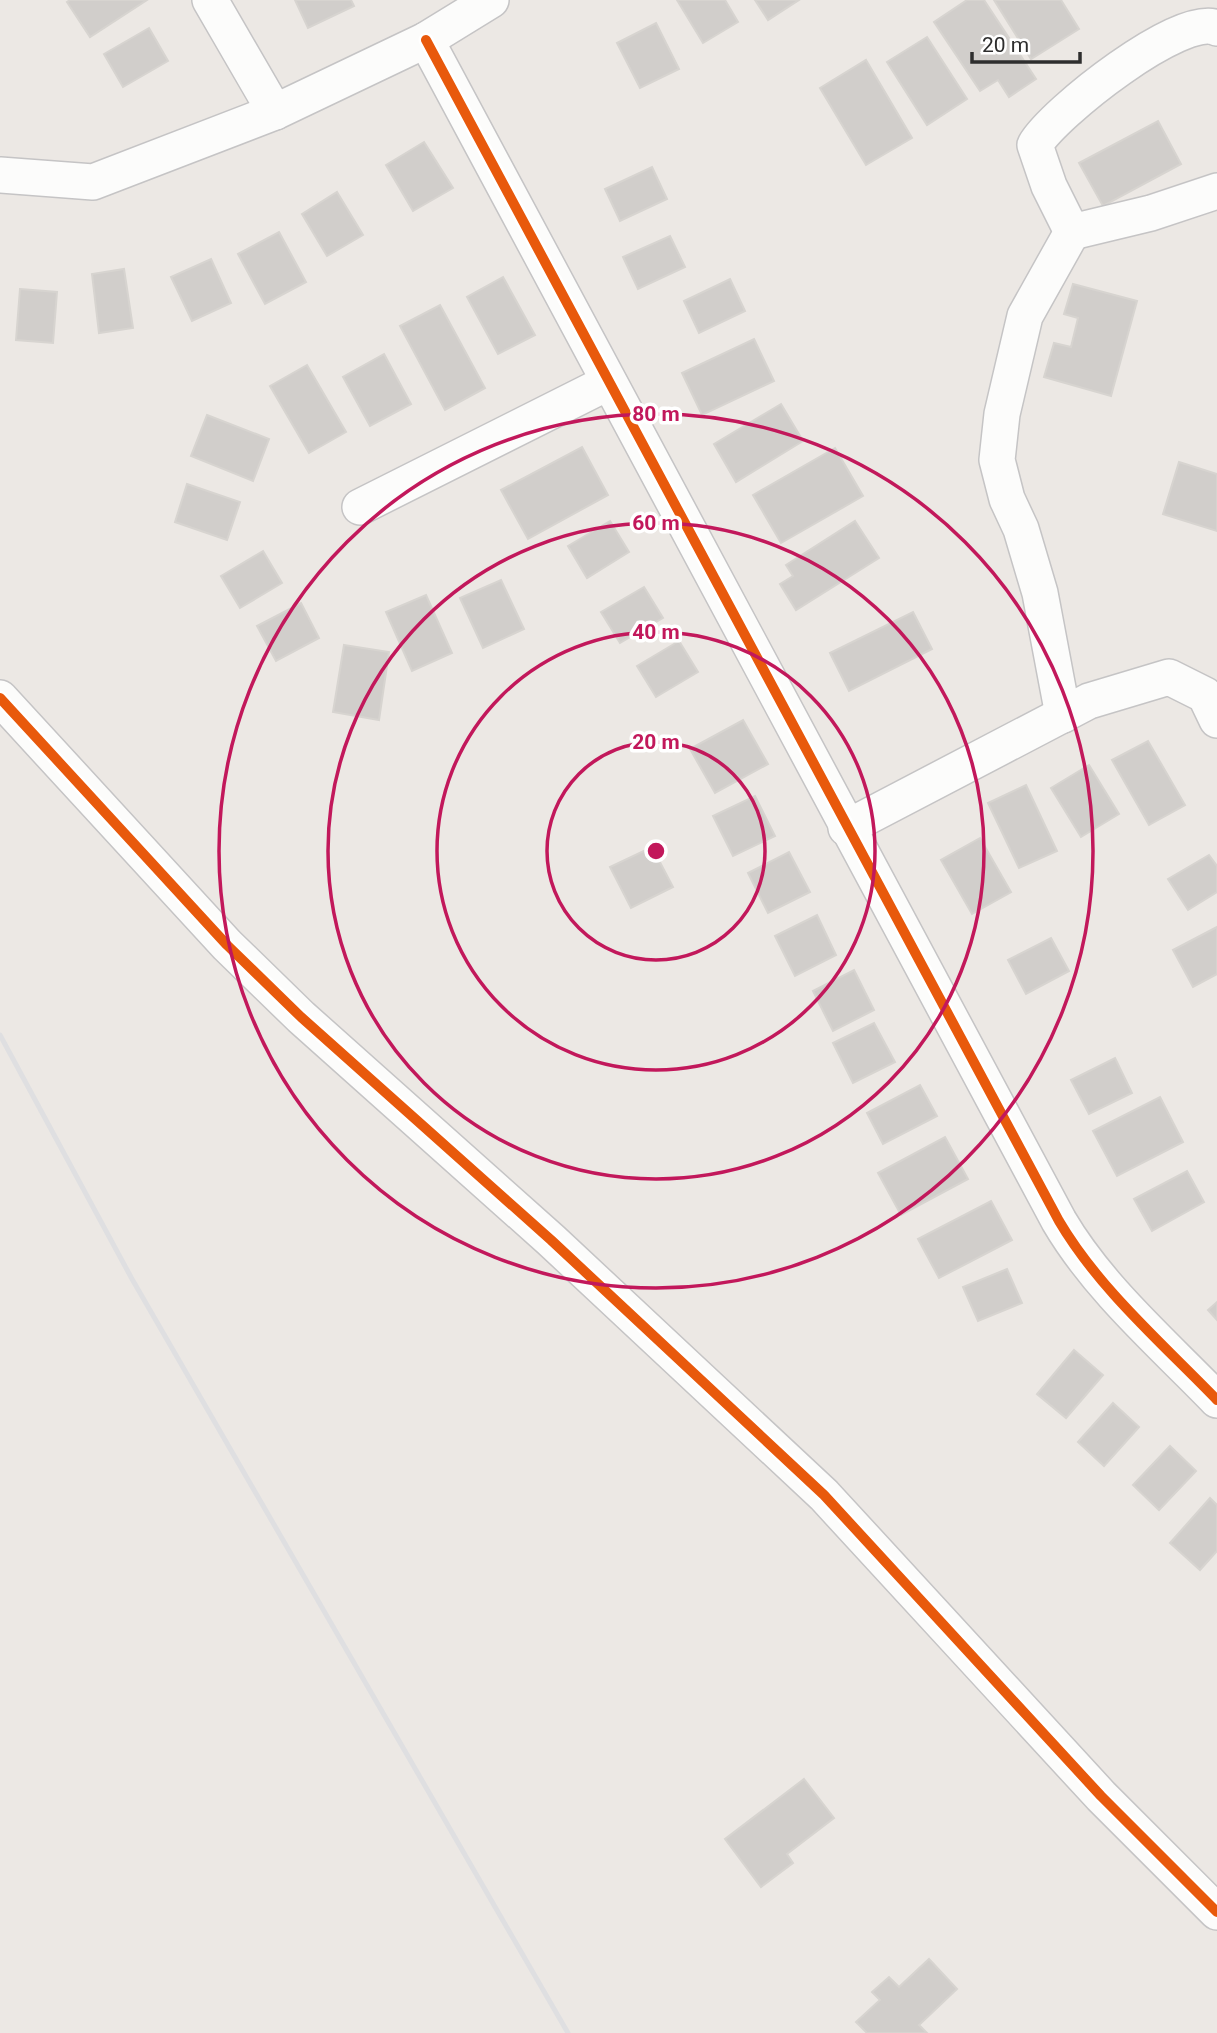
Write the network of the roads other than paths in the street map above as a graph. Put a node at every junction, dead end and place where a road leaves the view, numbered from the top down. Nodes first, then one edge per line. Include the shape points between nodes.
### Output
1 (210, 0) edge
2 (491, 0) edge
3 (1217, 28) edge
4 (426, 40) junction
5 (275, 112) junction
6 (0, 175) edge
7 (1217, 191) edge
8 (1072, 232) junction
9 (607, 383) junction
10 (360, 507) dead end
11 (0, 698) edge
12 (1063, 715) junction
13 (1217, 720) edge
14 (846, 828) junction
15 (1217, 1400) edge
16 (1217, 1912) edge

1 - 5 street
2 - 4 street
3 - 8 street via 1198,25 1152,48 1096,83 1039,138 1035,150
4 - 5 street
4 - 9 street
5 - 6 street via 93,182
7 - 8 street
8 - 12 street via 1025,316 1002,414 997,460 1040,593
9 - 10 street
9 - 14 street
11 - 16 street via 218,935 301,1017 551,1240 824,1495 1101,1796
12 - 13 street via 1089,701 1170,677 1205,695
12 - 14 street
14 - 15 street via 1077,1251

